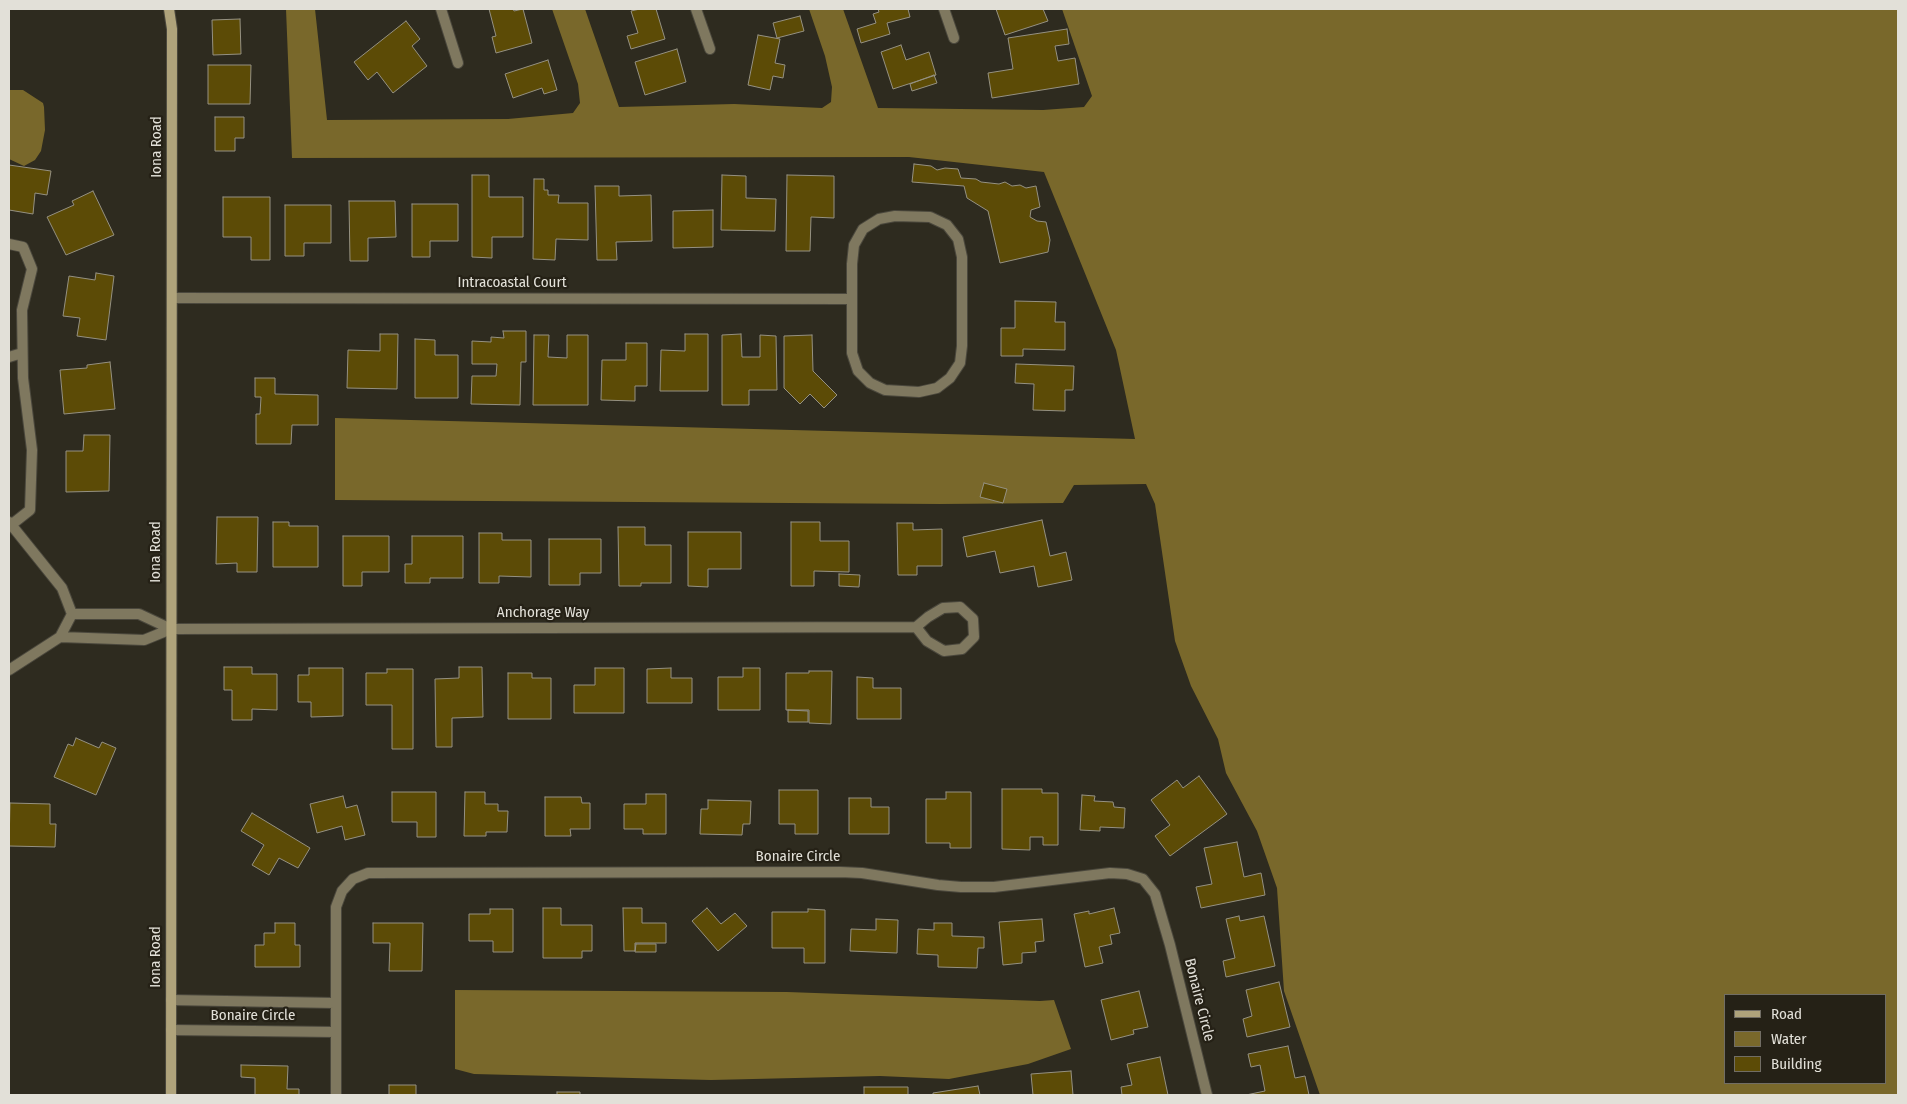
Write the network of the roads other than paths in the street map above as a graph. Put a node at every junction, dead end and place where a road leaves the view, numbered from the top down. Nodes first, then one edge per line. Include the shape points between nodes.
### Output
1 (169, 9) edge
2 (441, 9) edge
3 (696, 9) edge
4 (944, 9) edge
5 (954, 38) dead end
6 (710, 49) dead end
7 (458, 63) dead end
8 (9, 244) edge
9 (172, 298) junction
10 (852, 299) junction
11 (22, 353) junction
12 (9, 357) edge
13 (10, 523) edge
14 (72, 614) junction
15 (916, 627) junction
16 (171, 629) junction
17 (60, 637) junction
18 (9, 670) edge
19 (171, 1000) junction
20 (335, 1002) junction
21 (171, 1030) junction
22 (336, 1032) junction
23 (171, 1095) edge
24 (336, 1095) edge
25 (1206, 1095) edge

1 - 9 street, Iona Road via 172,29
2 - 7 street
3 - 6 street
4 - 5 street
8 - 11 street via 23,248 32,269 22,310
9 - 10 street, Intracoastal Court
9 - 16 street, Iona Road
10 - 10 street via 852,353 858,371 870,384 885,390 919,392 937,388 950,378 960,363 962,346 962,257 958,239 947,225 930,217 896,216 879,219 863,229 854,245
11 - 12 street
11 - 13 street via 32,450 30,510
13 - 14 street via 62,588
14 - 16 street via 139,614
14 - 17 street
15 - 15 street via 927,641 944,651 962,649 974,638 973,619 960,607 943,608
15 - 16 street, Anchorage Way
16 - 17 street via 144,640
16 - 19 street, Iona Road
17 - 18 street
19 - 20 street, Bonaire Circle
19 - 21 street, Iona Road
20 - 22 street, Bonaire Circle
20 - 25 street, Bonaire Circle via 336,907 347,885 368,873 840,872 961,887 994,887 1092,874 1126,874 1143,879 1155,894
21 - 22 street, Bonaire Circle
21 - 23 street, Iona Road
22 - 24 street, Bonaire Circle

